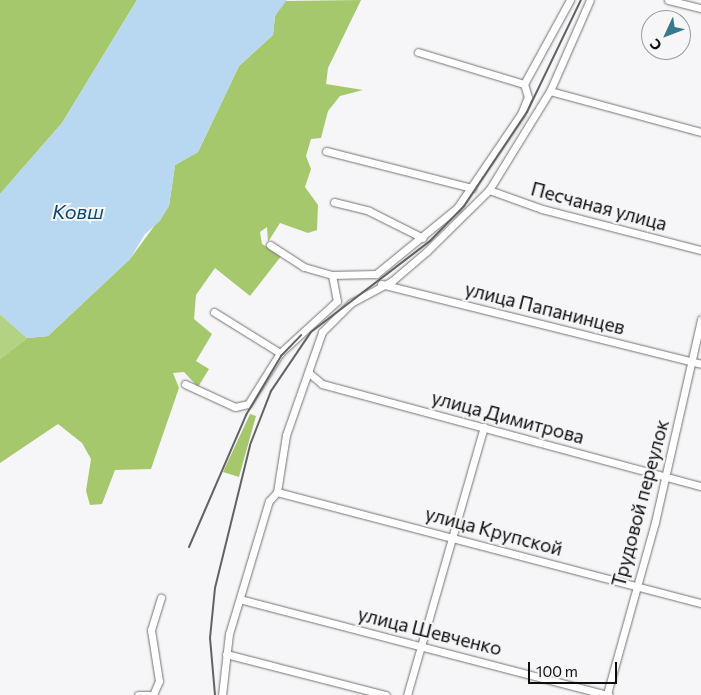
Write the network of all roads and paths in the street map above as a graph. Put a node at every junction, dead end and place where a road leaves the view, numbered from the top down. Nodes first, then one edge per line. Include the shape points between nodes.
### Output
1 (570, 0) edge
2 (590, 0) edge
3 (668, 0) edge
4 (701, 8) edge
5 (418, 52) dead end
6 (524, 84) junction
7 (550, 92) junction
8 (701, 132) edge
9 (326, 151) dead end
10 (472, 188) junction
11 (490, 190) junction
12 (334, 202) dead end
13 (423, 238) junction
14 (270, 245) dead end
15 (701, 250) edge
16 (332, 276) junction
17 (380, 284) junction
18 (214, 312) dead end
19 (701, 319) edge
20 (280, 353) junction
21 (692, 362) junction
22 (701, 364) edge
23 (309, 373) junction
24 (185, 384) dead end
25 (484, 427) junction
26 (664, 478) junction
27 (701, 486) edge
28 (278, 492) junction
29 (453, 536) junction
30 (635, 586) junction
31 (161, 596) dead end
32 (242, 600) junction
33 (701, 603) edge
34 (422, 645) junction
35 (226, 654) junction
36 (608, 694) edge
37 (138, 695) edge
38 (153, 695) edge
39 (222, 695) edge
40 (386, 695) edge
41 (407, 695) edge

1 - 6 street
2 - 7 street
3 - 4 street
5 - 6 street
6 - 10 street via 528,97 521,114
7 - 8 street
7 - 11 street
9 - 10 street
10 - 13 street via 444,222
11 - 15 street, Песчаная улица via 542,209
11 - 17 street via 392,281
12 - 13 street via 375,214
13 - 16 street via 376,274
14 - 16 street via 304,266
16 - 20 street via 336,301
17 - 21 street, улица Папанинцев
17 - 23 street via 328,323 315,348
18 - 20 street
19 - 21 street, Трудовой переулок
20 - 24 street via 248,404 235,407
21 - 22 street, улица Папанинцев
21 - 26 street, Трудовой переулок
23 - 25 street, улица Димитрова via 322,384
23 - 28 street via 286,434
25 - 26 street, улица Димитрова
25 - 29 street
26 - 27 street, улица Димитрова
26 - 30 street, Трудовой переулок
28 - 29 street, улица Крупской
28 - 32 street via 269,501
29 - 30 street, улица Крупской
29 - 34 street
30 - 33 street, улица Крупской
30 - 36 street, Трудовой переулок
31 - 38 street via 151,630 159,681
32 - 34 street, улица Шевченко
32 - 35 street
34 - 36 street, улица Шевченко
34 - 41 street
35 - 39 street
35 - 40 street
37 - 38 street

